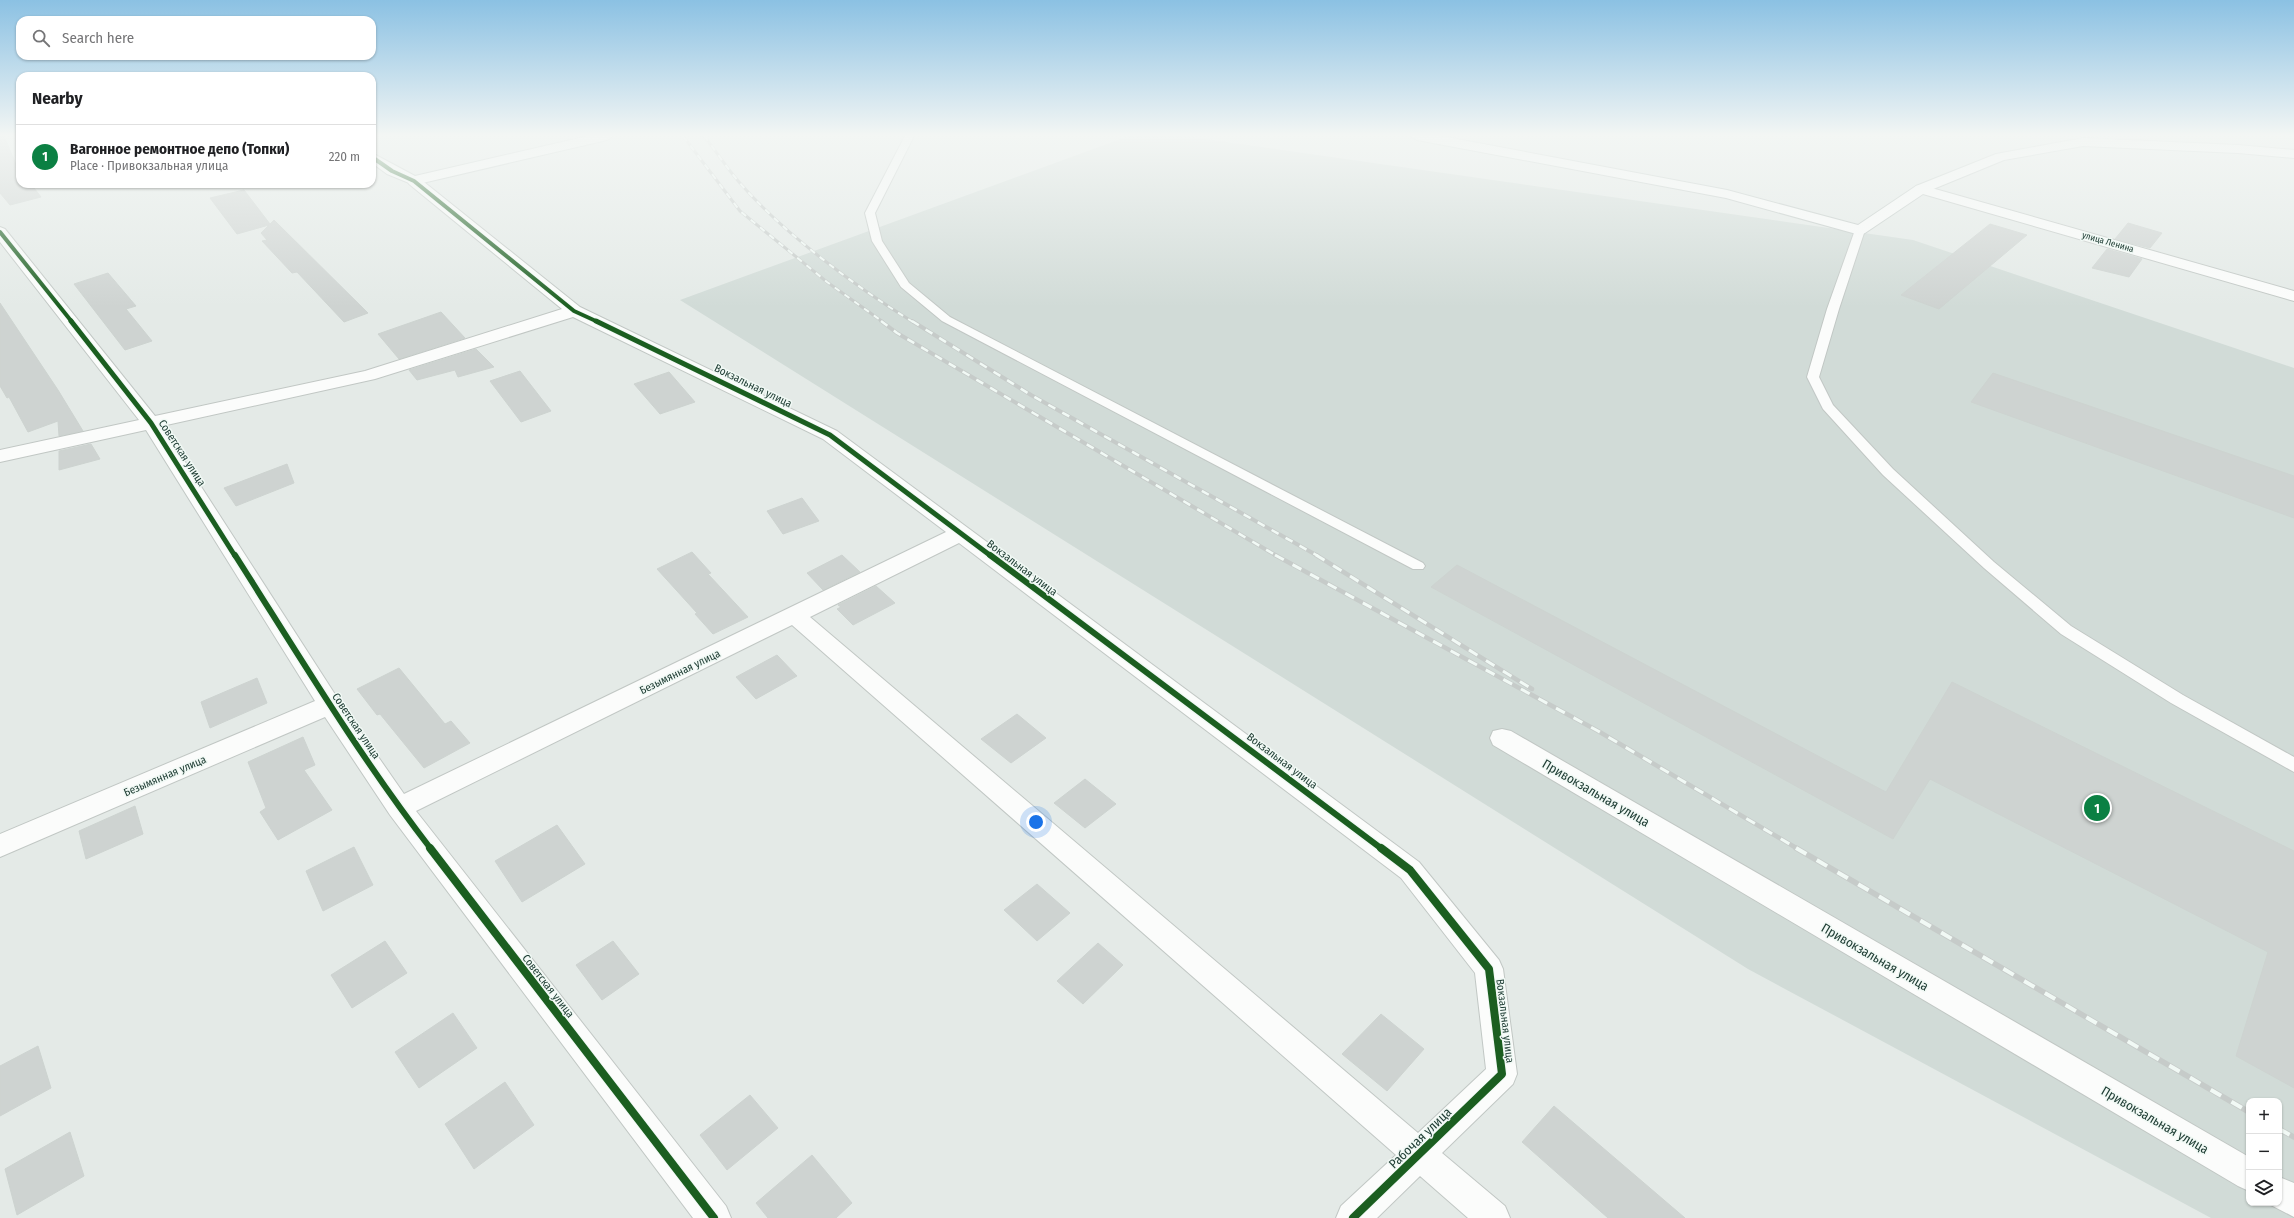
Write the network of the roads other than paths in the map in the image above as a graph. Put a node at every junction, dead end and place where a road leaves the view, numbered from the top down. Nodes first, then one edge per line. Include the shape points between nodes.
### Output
1 (429, 193) edge
2 (880, 193) edge
3 (1721, 193) edge
4 (1915, 193) edge
5 (1934, 193) edge
6 (1860, 230) junction
7 (0, 232) edge
8 (2294, 296) edge
9 (574, 311) junction
10 (151, 423) junction
11 (0, 456) edge
12 (960, 534) junction
13 (1418, 566) dead end
14 (795, 616) junction
15 (330, 705) junction
16 (1502, 738) dead end
17 (2294, 765) edge
18 (399, 808) junction
19 (0, 846) edge
20 (1502, 1074) joint
21 (1420, 1153) junction
22 (2246, 1173) edge
23 (2282, 1195) edge
24 (2294, 1201) edge
25 (714, 1218) edge
26 (1353, 1218) edge
27 (1493, 1218) edge

1 - 9 street, Вокзальная улица
2 - 13 lane via 870,213 877,241 905,285 946,319
3 - 6 street
4 - 6 street
5 - 8 street, улица Ленина
6 - 17 lane via 1813,377 1827,406 1888,472 1989,565 2066,630 2177,699
7 - 10 street, Советская улица
9 - 10 street via 369,375
9 - 12 street, Вокзальная улица via 830,435
10 - 11 street
10 - 15 street, Советская улица
12 - 14 street, Безымянная улица
12 - 20 street, Вокзальная улица via 1410,870 1488,969
14 - 18 street, Безымянная улица
14 - 21 street
15 - 18 street, Советская улица
15 - 19 street, Безымянная улица
16 - 22 street, Привокзальная улица
18 - 25 street, Советская улица
20 - 21 street, Рабочая улица
21 - 26 street, Рабочая улица
21 - 27 street
23 - 24 street

